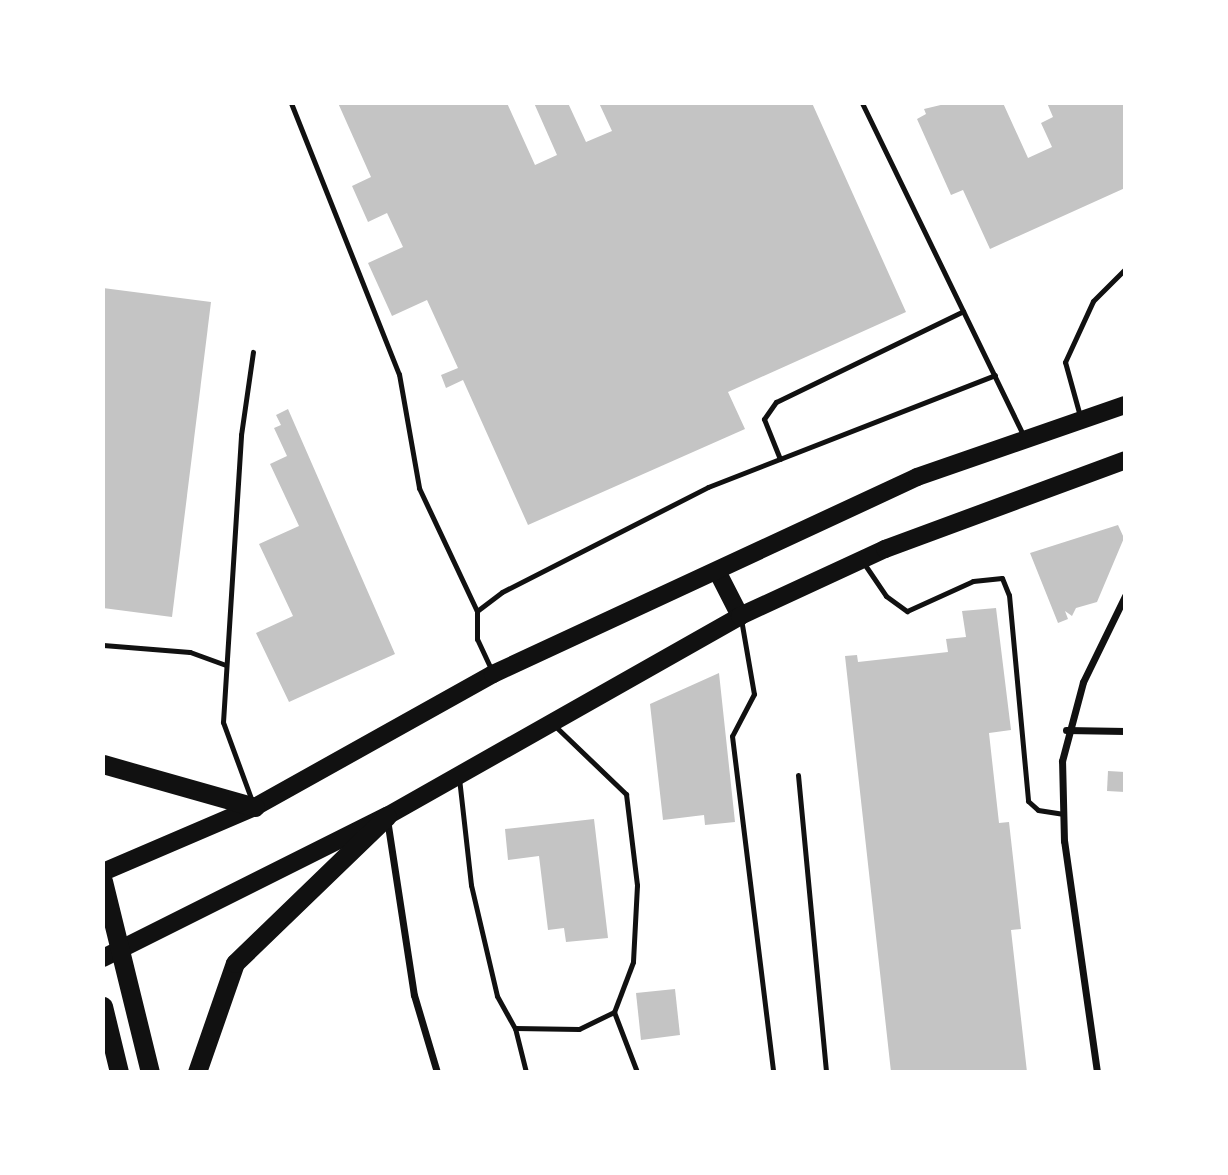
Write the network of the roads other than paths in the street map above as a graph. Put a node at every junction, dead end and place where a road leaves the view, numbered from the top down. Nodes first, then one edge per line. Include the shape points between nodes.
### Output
1 (291, 103) edge
2 (862, 103) edge
3 (1125, 269) edge
4 (963, 311) junction
5 (253, 352) dead end
6 (995, 374) junction
7 (1125, 405) edge
8 (1080, 417) junction
9 (1024, 436) junction
10 (780, 460) junction
11 (1125, 460) edge
12 (861, 560) junction
13 (717, 571) junction
14 (1125, 596) edge
15 (477, 611) junction
16 (740, 616) junction
17 (103, 645) edge
18 (226, 665) junction
19 (493, 674) junction
20 (552, 722) junction
21 (1066, 730) junction
22 (1125, 731) edge
23 (103, 764) edge
24 (458, 775) junction
25 (798, 775) dead end
26 (254, 807) junction
27 (1064, 814) junction
28 (387, 816) junction
29 (103, 872) edge
30 (103, 881) edge
31 (125, 952) junction
32 (103, 958) edge
33 (103, 1006) edge
34 (614, 1012) junction
35 (515, 1028) junction
36 (119, 1072) edge
37 (150, 1072) edge
38 (197, 1072) edge
39 (437, 1072) edge
40 (526, 1072) edge
41 (637, 1072) edge
42 (773, 1072) edge
43 (826, 1072) edge
44 (1097, 1072) edge

1 - 15 lane via 399,374 419,488
2 - 4 lane
3 - 8 lane via 1093,301 1065,362
4 - 6 lane
4 - 10 lane via 776,402 764,419
5 - 18 lane
6 - 9 lane
6 - 10 lane
7 - 8 main road
8 - 9 main road
9 - 13 main road via 918,477
10 - 15 lane via 708,487 502,592
11 - 12 main road
12 - 16 main road
12 - 27 lane via 886,596 907,611 973,580 1002,579 1009,594 1028,801 1038,810
13 - 16 main road
13 - 19 main road
14 - 21 street
15 - 19 lane via 477,639
16 - 20 main road
16 - 42 lane via 754,694 732,736
17 - 18 lane via 190,652
18 - 26 lane via 223,722
19 - 26 main road
20 - 24 main road
20 - 34 lane via 626,794 637,884 633,949
21 - 22 street
21 - 27 street
23 - 26 highway
24 - 28 main road
24 - 35 lane via 471,885 497,996
25 - 43 lane
26 - 29 main road
27 - 44 street
28 - 31 main road
28 - 38 highway via 236,963
28 - 39 street via 414,995
30 - 31 highway
31 - 32 main road
31 - 37 highway
33 - 36 highway
34 - 35 lane via 579,1028
34 - 41 lane
35 - 40 lane

